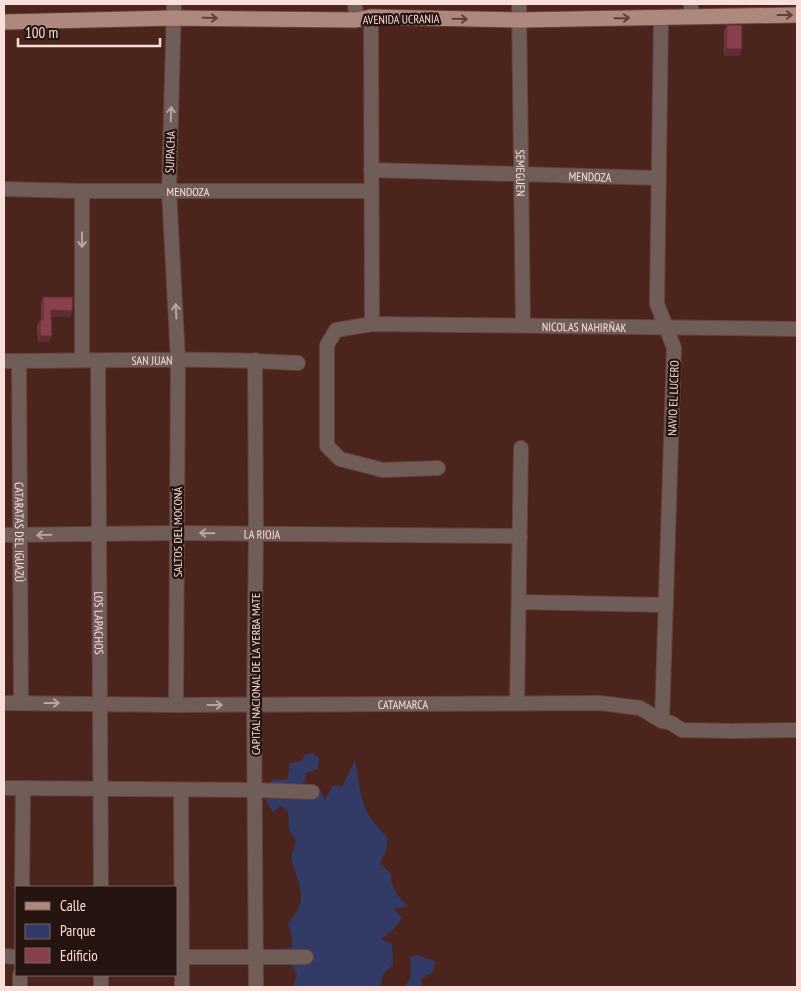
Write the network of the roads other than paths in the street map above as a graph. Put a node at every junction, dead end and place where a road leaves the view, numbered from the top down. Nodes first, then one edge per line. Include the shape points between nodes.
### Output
1 (355, 4) edge
2 (519, 4) edge
3 (691, 10) edge
4 (174, 11) edge
5 (797, 15) edge
6 (371, 17) junction
7 (661, 18) junction
8 (356, 20) junction
9 (519, 20) junction
10 (4, 22) edge
11 (371, 170) junction
12 (521, 174) junction
13 (658, 178) junction
14 (4, 189) edge
15 (169, 190) junction
16 (371, 190) junction
17 (82, 192) junction
18 (372, 324) junction
19 (523, 325) junction
20 (666, 326) junction
21 (797, 329) edge
22 (82, 360) junction
23 (178, 360) junction
24 (255, 360) junction
25 (4, 361) edge
26 (19, 361) junction
27 (98, 361) junction
28 (298, 363) dead end
29 (521, 448) dead end
30 (438, 468) dead end
31 (177, 533) junction
32 (100, 534) junction
33 (256, 534) junction
34 (4, 535) edge
35 (19, 535) junction
36 (520, 536) junction
37 (519, 602) junction
38 (666, 604) junction
39 (4, 703) edge
40 (20, 703) junction
41 (517, 703) junction
42 (99, 704) junction
43 (176, 705) junction
44 (254, 705) junction
45 (662, 721) junction
46 (797, 730) edge
47 (4, 788) edge
48 (23, 788) junction
49 (101, 789) junction
50 (181, 790) junction
51 (255, 790) junction
52 (312, 792) dead end
53 (22, 886) edge
54 (101, 886) edge
55 (179, 957) edge
56 (256, 957) junction
57 (306, 957) dead end
58 (182, 987) edge
59 (256, 987) edge

1 - 8 street
2 - 9 street, SEMEGUEN
3 -> 5 main road, AVENIDA UCRANIA
3 - 7 main road, AVENIDA UCRANIA
4 -> 8 main road, AVENIDA UCRANIA
4 - 10 main road, AVENIDA UCRANIA
15 -> 4 street, SUIPACHA
6 - 8 main road, AVENIDA UCRANIA
6 -> 9 main road, AVENIDA UCRANIA
6 - 11 street
9 -> 7 main road, AVENIDA UCRANIA
7 - 13 street, NAVIO EL LUCERO
9 - 12 street, SEMEGUEN
11 - 12 street, MENDOZA
11 - 16 street
12 - 13 street, MENDOZA
12 - 19 street, SEMEGUEN
13 - 20 street, NAVIO EL LUCERO via 657,304
14 - 17 street, MENDOZA
15 - 16 street, MENDOZA
15 - 17 street, MENDOZA
23 -> 15 street, SUIPACHA
16 - 18 street
17 -> 22 street
18 - 19 street, NICOLAS NAHIRÑAK
18 - 30 street, NICOLAS NAHIRÑAK via 336,330 327,345 327,446 340,459 383,470
19 - 20 street, NICOLAS NAHIRÑAK
20 - 21 street, NICOLAS NAHIRÑAK
20 - 38 street, NAVIO EL LUCERO via 674,348
22 - 26 street, SAN JUAN
22 - 27 street, SAN JUAN
23 - 24 street, SAN JUAN
23 - 27 street, SAN JUAN
23 - 31 street, SALTOS DEL MOCONÁ
24 - 28 street, SAN JUAN
24 - 33 street, CAPITAL NACIONAL DE LA YERBA MATE
25 - 26 street, SAN JUAN
26 - 35 street, CATARATAS DEL IGUAZÚ
27 - 32 street, LOS LAPACHOS
29 - 36 street
31 - 32 street, LA RIOJA
33 -> 31 street, LA RIOJA
31 - 43 street, SALTOS DEL MOCONÁ
32 -> 35 street, LA RIOJA
32 - 42 street, LOS LAPACHOS
33 - 36 street, LA RIOJA
33 - 44 street, CAPITAL NACIONAL DE LA YERBA MATE
34 - 35 street, LA RIOJA
35 - 40 street, CATARATAS DEL IGUAZÚ
36 - 37 street
37 - 38 street
37 - 41 street
38 - 45 street, NAVIO EL LUCERO
39 - 40 street, CATAMARCA
40 -> 42 street, CATAMARCA
41 - 44 street, CATAMARCA
41 - 45 street, CATAMARCA via 600,703 640,708
42 - 43 street, CATAMARCA
42 - 49 street, LOS LAPACHOS
43 -> 44 street, CATAMARCA
44 - 51 street, CAPITAL NACIONAL DE LA YERBA MATE
45 - 46 street, CATAMARCA via 682,730
47 - 48 street
48 - 49 street
48 - 53 street
49 - 50 street
49 - 54 street, LOS LAPACHOS
50 - 51 street
50 - 55 street
51 - 52 street
51 - 56 street, CAPITAL NACIONAL DE LA YERBA MATE
55 - 56 street
55 - 58 street
56 - 57 street
56 - 59 street, CAPITAL NACIONAL DE LA YERBA MATE

